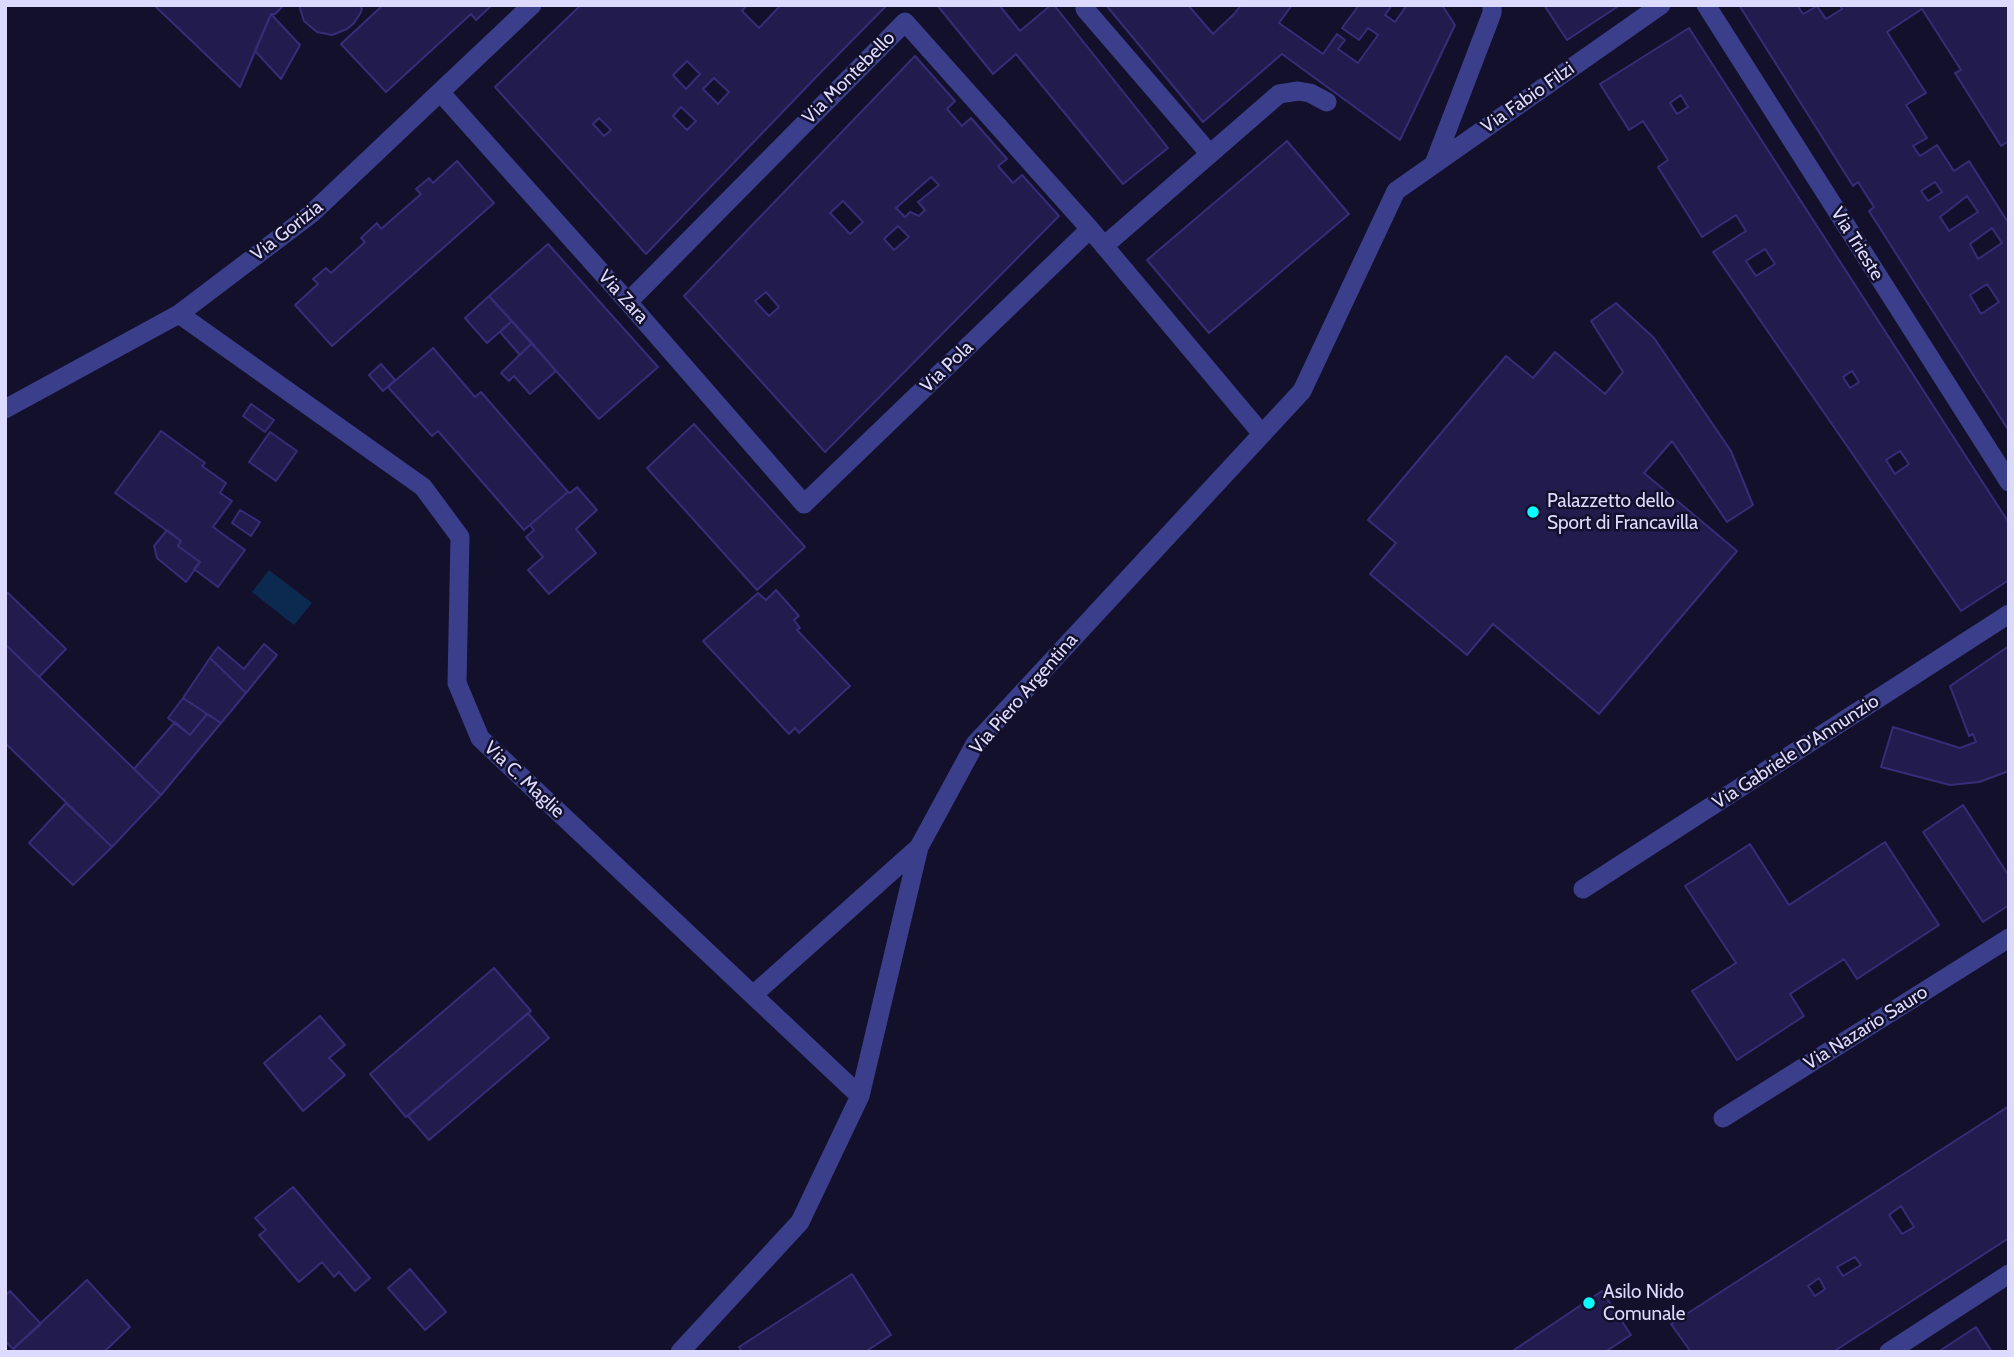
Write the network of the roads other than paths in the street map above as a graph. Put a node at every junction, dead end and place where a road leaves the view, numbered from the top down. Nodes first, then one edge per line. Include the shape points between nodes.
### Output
1 (532, 5) edge
2 (1492, 5) edge
3 (1661, 5) edge
4 (1706, 5) edge
5 (1085, 9) dead end
6 (440, 92) junction
7 (1327, 102) dead end
8 (1209, 154) junction
9 (1434, 164) junction
10 (1396, 191) joint
11 (1090, 229) junction
12 (1104, 246) junction
13 (628, 302) junction
14 (179, 314) junction
15 (5, 408) edge
16 (1262, 433) junction
17 (2009, 482) edge
18 (804, 504) joint
19 (2009, 614) edge
20 (919, 847) junction
21 (1583, 889) dead end
22 (2009, 938) edge
23 (753, 995) junction
24 (860, 1096) junction
25 (1723, 1118) dead end
26 (2009, 1274) edge
27 (680, 1352) edge
28 (1889, 1352) edge

1 - 6 street, Via Gorizia
2 - 9 street
3 - 9 street, Via Fabio Filzi
4 - 17 street, Via Trieste
5 - 8 street
6 - 13 street, Via Zara
6 - 14 street, Via Gorizia via 311,214
7 - 8 street via 1310,93 1279,94
8 - 12 street
9 - 10 street, Via Fabio Filzi
10 - 16 street, Via Piero Argentina via 1302,391
11 - 12 street
11 - 13 street, Via Montebello via 905,22
11 - 18 street, Via Pola
12 - 16 street
13 - 18 street, Via Zara
14 - 15 street, Via Gorizia
14 - 23 street, Via C. Maglie via 423,487 460,537 457,683 480,738
16 - 20 street, Via Piero Argentina via 975,744
19 - 21 street, Via Gabriele D'Annunzio
20 - 23 street
20 - 24 street, Via Piero Argentina
22 - 25 street, Via Nazario Sauro
23 - 24 street, Via C. Maglie
24 - 27 street, Via Piero Argentina via 800,1222
26 - 28 street

